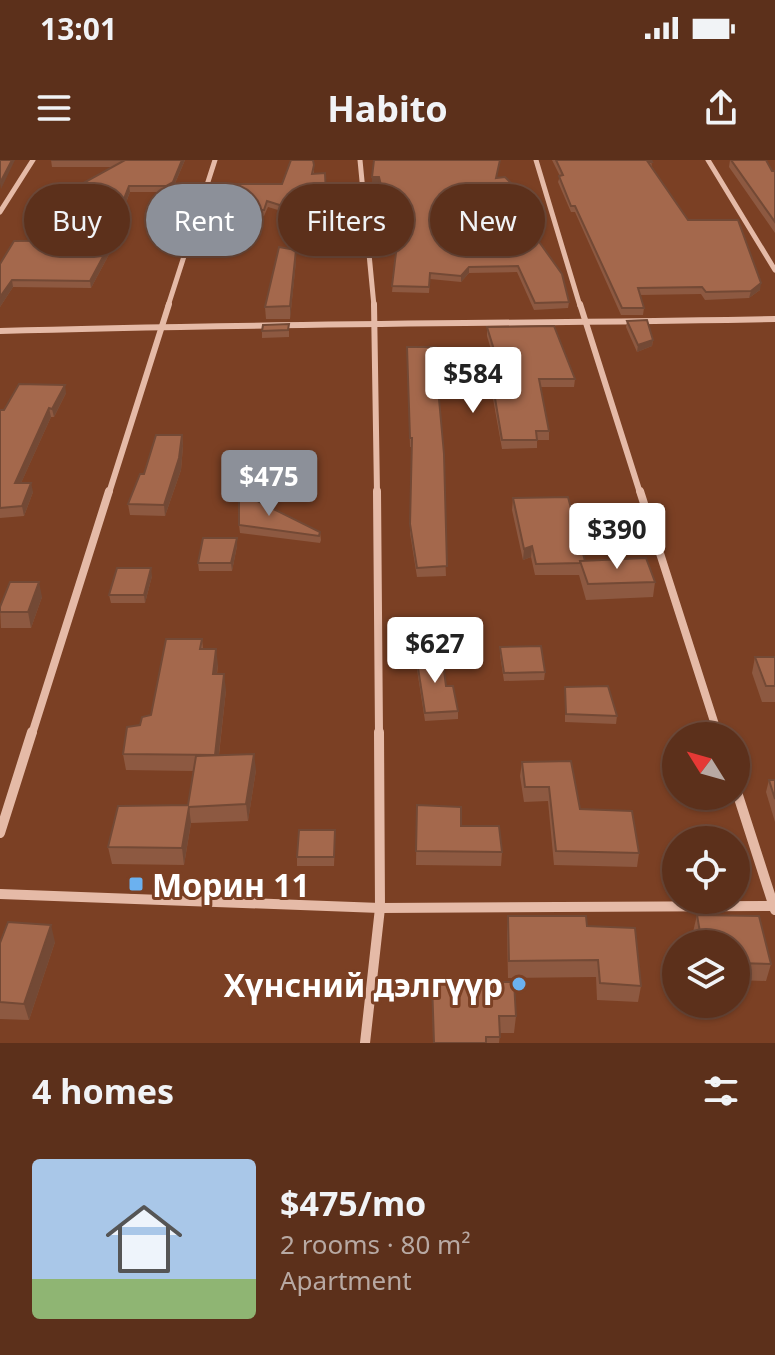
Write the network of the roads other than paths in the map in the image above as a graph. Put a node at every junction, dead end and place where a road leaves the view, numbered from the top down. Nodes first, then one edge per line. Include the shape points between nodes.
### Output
1 (33, 160) edge
2 (215, 160) edge
3 (360, 160) edge
4 (536, 160) edge
5 (708, 160) edge
6 (0, 212) edge
7 (775, 270) edge
8 (775, 319) edge
9 (585, 322) junction
10 (162, 326) junction
11 (376, 326) junction
12 (0, 331) edge
13 (714, 722) edge
14 (743, 810) edge
15 (0, 833) edge
16 (0, 894) edge
17 (775, 907) edge
18 (380, 908) junction
19 (365, 1043) edge

1 - 6 street
2 - 10 street
3 - 11 street
4 - 9 street
5 - 7 street
8 - 9 street
9 - 11 street
9 - 13 street
10 - 11 street
10 - 12 street
10 - 15 street
11 - 18 street
14 - 17 street
16 - 18 street
17 - 18 street
18 - 19 street

